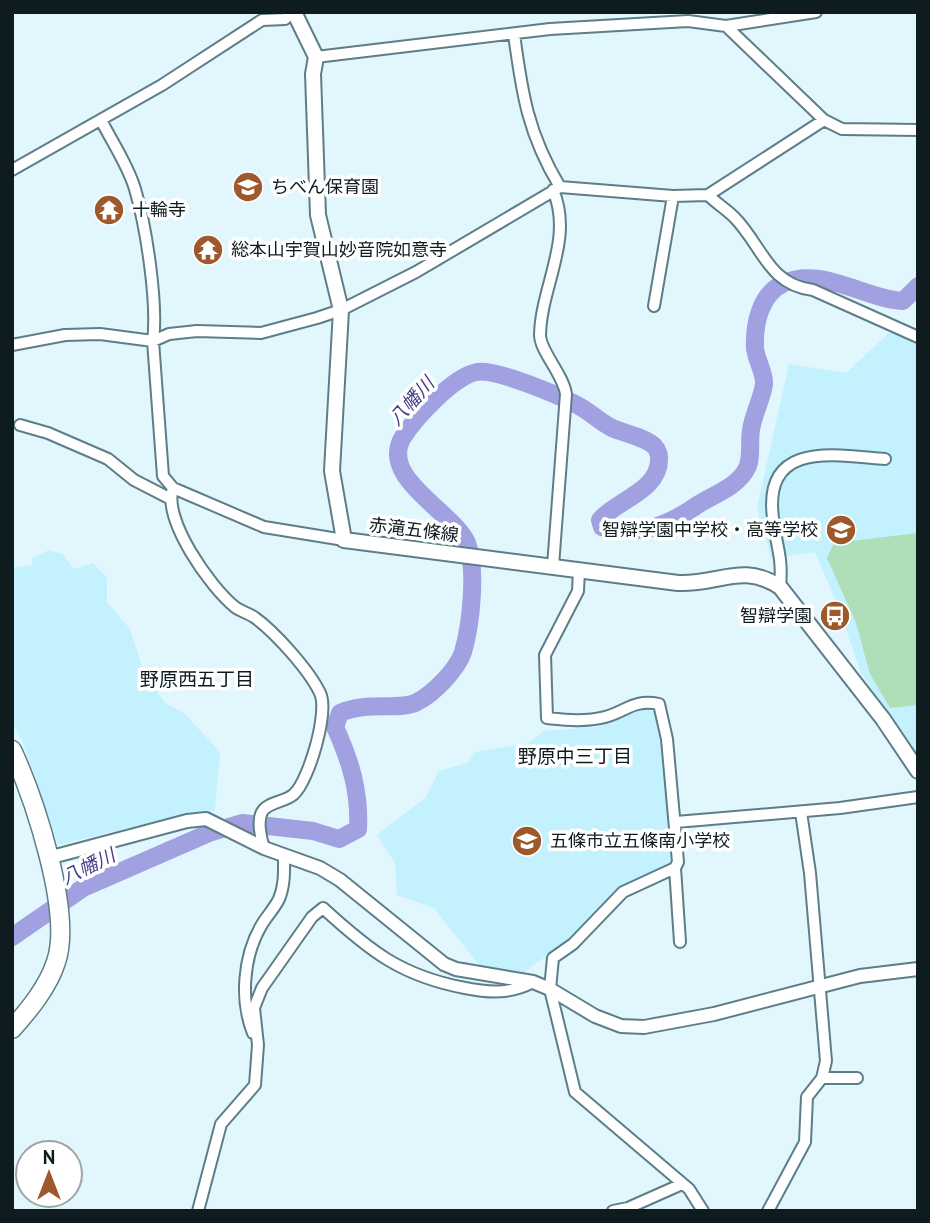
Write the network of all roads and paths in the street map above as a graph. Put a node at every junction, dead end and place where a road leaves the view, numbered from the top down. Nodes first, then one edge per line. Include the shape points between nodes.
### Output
1 (294, 12) edge
2 (816, 12) edge
3 (784, 15) edge
4 (726, 26) junction
5 (514, 34) junction
6 (316, 57) junction
7 (101, 120) junction
8 (824, 120) junction
9 (918, 130) edge
10 (12, 170) edge
11 (556, 189) junction
12 (708, 195) junction
13 (673, 196) junction
14 (654, 306) dead end
15 (341, 310) junction
16 (918, 337) edge
17 (153, 341) junction
18 (12, 345) edge
19 (20, 425) dead end
20 (885, 459) dead end
21 (171, 493) junction
22 (344, 540) junction
23 (553, 566) junction
24 (579, 570) junction
25 (780, 587) junction
26 (12, 750) edge
27 (918, 771) edge
28 (918, 797) edge
29 (801, 812) junction
30 (676, 821) junction
31 (255, 838) junction
32 (284, 855) junction
33 (48, 858) junction
34 (675, 868) junction
35 (680, 942) dead end
36 (918, 969) edge
37 (533, 982) junction
38 (820, 988) junction
39 (550, 989) junction
40 (12, 1029) edge
41 (258, 1045) junction
42 (822, 1077) junction
43 (857, 1077) dead end
44 (682, 1184) junction
45 (198, 1211) edge
46 (613, 1211) edge
47 (703, 1211) edge
48 (768, 1211) edge

1 - 6 main road, 赤滝五條線
1 - 7 street via 285,19 262,20
2 - 3 street
3 - 4 street
4 - 5 street via 688,20
4 - 8 street
5 - 6 street
5 - 11 street via 531,130
6 - 15 main road, 赤滝五條線 via 318,215
7 - 10 street
7 - 17 street via 135,188 155,322
8 - 9 street via 842,129
8 - 12 street
11 - 13 street
11 - 15 street via 416,272
11 - 23 street via 560,247 547,284 540,338 563,379 566,394
12 - 13 street
12 - 16 street via 733,216 767,265 792,285
13 - 14 street
15 - 17 street via 261,333 197,331
15 - 22 main road, 赤滝五條線 via 331,471
17 - 18 street via 100,334
17 - 21 street via 163,476
19 - 21 street via 108,459 134,480
20 - 25 street via 820,454 801,457 782,472 772,516 782,560
21 - 22 street via 264,527
21 - 31 street via 172,516 203,570 235,607 255,618 308,673 322,697 321,725 300,788 264,809
22 - 23 main road, 赤滝五條線
23 - 24 main road, 赤滝五條線
24 - 25 main road, 赤滝五條線 via 693,584 757,574
24 - 30 street via 578,592 545,655 547,718 583,721 606,717 642,701 659,704
25 - 27 main road, 赤滝五條線
26 - 33 highway
28 - 29 street
29 - 30 street
29 - 38 street
30 - 34 street via 679,848
31 - 32 street via 264,848
31 - 33 street via 206,819
32 - 37 street via 340,880 444,964
32 - 41 street via 279,898 259,929 244,988 245,1014
33 - 40 highway via 62,929 56,963
34 - 35 street
34 - 39 street via 623,892 573,944 553,958
36 - 38 street via 860,976
37 - 39 street
37 - 41 street via 506,992 430,981 401,970 323,908 262,988 254,1008
38 - 39 street via 644,1027 621,1026 595,1016
38 - 42 street via 826,1061
39 - 44 street via 575,1092
41 - 45 street via 254,1085 221,1124
42 - 43 street
42 - 48 street via 807,1097 805,1142
44 - 46 street
44 - 47 street

